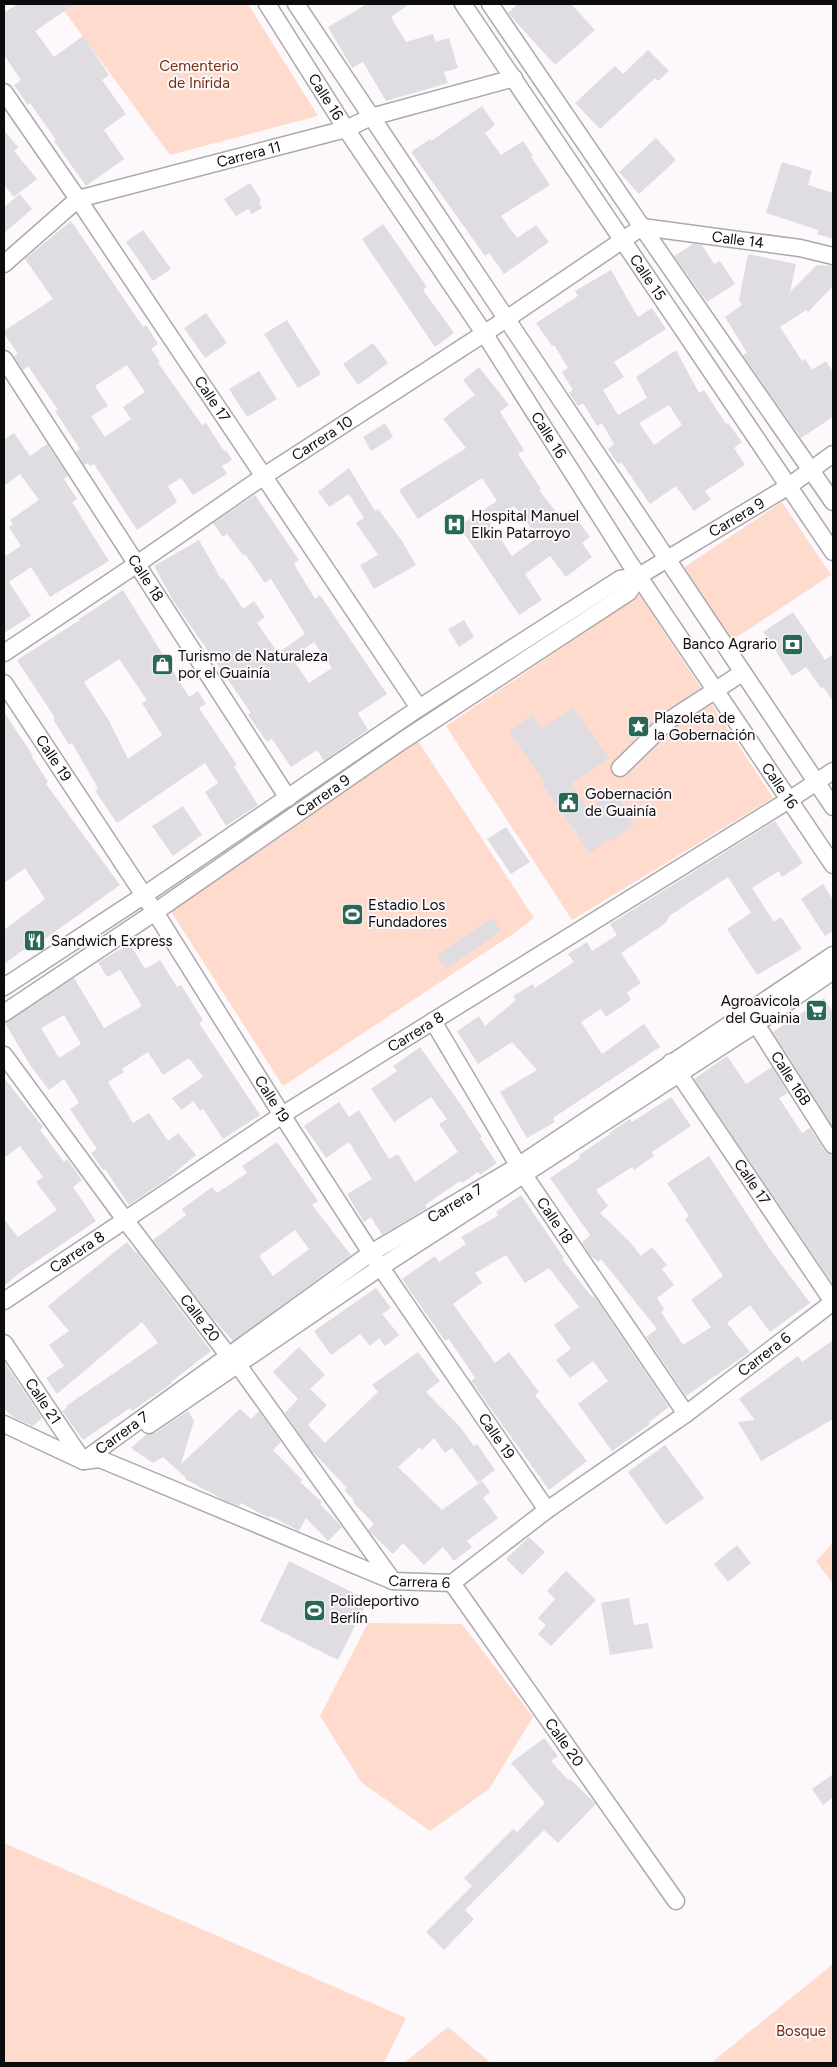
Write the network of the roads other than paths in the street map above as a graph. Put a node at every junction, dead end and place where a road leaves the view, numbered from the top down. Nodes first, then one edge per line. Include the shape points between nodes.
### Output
1 (267, 4) edge
2 (296, 4) edge
3 (463, 4) edge
4 (490, 4) edge
5 (514, 78) junction
6 (4, 92) edge
7 (371, 117) junction
8 (346, 129) junction
9 (78, 199) junction
10 (642, 227) junction
11 (623, 241) junction
12 (833, 256) edge
13 (4, 264) edge
14 (508, 318) junction
15 (484, 333) junction
16 (4, 359) edge
17 (833, 454) edge
18 (812, 470) junction
19 (264, 476) junction
20 (789, 486) junction
21 (833, 502) edge
22 (833, 552) edge
23 (666, 559) junction
24 (137, 564) junction
25 (639, 576) junction
26 (4, 653) edge
27 (742, 673) junction
28 (4, 683) edge
29 (716, 691) junction
30 (419, 708) junction
31 (620, 768) dead end
32 (833, 771) edge
33 (816, 783) junction
34 (288, 798) junction
35 (790, 800) junction
36 (833, 807) edge
37 (833, 865) edge
38 (143, 896) junction
39 (155, 912) junction
40 (833, 954) edge
41 (833, 971) edge
42 (4, 987) edge
43 (4, 1013) edge
44 (752, 1018) junction
45 (432, 1021) junction
46 (4, 1055) edge
47 (675, 1068) junction
48 (282, 1115) junction
49 (833, 1145) edge
50 (521, 1170) junction
51 (126, 1221) junction
52 (371, 1253) junction
53 (381, 1267) junction
54 (4, 1301) edge
55 (833, 1302) edge
56 (4, 1343) edge
57 (233, 1360) junction
58 (686, 1414) junction
59 (4, 1424) edge
60 (100, 1459) junction
61 (82, 1461) junction
62 (547, 1510) junction
63 (393, 1581) junction
64 (452, 1583) junction
65 (676, 1901) dead end

1 - 8 street, Calle 16
2 - 7 street, Calle 16
3 - 5 street, Calle 15
4 - 10 street, Calle 15
5 - 7 street, Carrera 11
5 - 11 street, Calle 15
6 - 9 street, Calle 17
7 - 8 street, Carrera 11
7 - 14 street, Calle 16
8 - 9 street, Carrera 11
8 - 15 street, Calle 16
9 - 13 street, Carrera 11
9 - 19 street, Calle 17
10 - 11 street, Carrera 10
10 - 12 street, Calle 14 via 800,248
10 - 18 street, Calle 15
11 - 14 street, Carrera 10
11 - 20 street, Calle 15
14 - 15 street, Carrera 10
14 - 23 street, Calle 16
15 - 19 street, Carrera 10
15 - 25 street, Calle 16
16 - 24 street, Calle 18
17 - 18 street, Carrera 9
18 - 20 street, Carrera 9
18 - 21 street, Calle 15
19 - 24 street, Carrera 10
19 - 30 street, Calle 17
20 - 22 street, Calle 15
20 - 23 street, Carrera 9
23 - 25 street, Carrera 9
23 - 27 street, Calle 16
24 - 26 street, Carrera 10
24 - 34 street, Calle 18
25 - 29 street, Calle 16
25 - 30 street, Carrera 9 via 620,579
25 - 39 street, Carrera 9 via 628,592
27 - 29 street
27 - 33 street, Calle 16
28 - 38 street, Calle 19
29 - 31 street via 668,721
29 - 35 street, Calle 16
30 - 34 street, Carrera 9
32 - 33 street, Carrera 8
33 - 35 street, Carrera 8
33 - 36 street, Calle 16
34 - 38 street, Carrera 9
35 - 37 street, Calle 16
35 - 45 street, Carrera 8
38 - 39 street, Calle 19
38 - 42 street, Carrera 9
39 - 43 street, Carrera 9
39 - 48 street, Calle 19
40 - 44 street, Carrera 7
41 - 44 street, Carrera 7
44 - 47 street, Carrera 7
44 - 49 street, Calle 16B
45 - 48 street, Carrera 8
45 - 50 street, Calle 18
46 - 51 street, Calle 20
47 - 50 street, Carrera 7
47 - 55 street, Calle 17
48 - 51 street, Carrera 8
48 - 52 street, Calle 19
50 - 52 street, Carrera 7
50 - 53 street, Carrera 7
50 - 58 street, Calle 18
51 - 54 street, Carrera 8
51 - 57 street, Calle 20
52 - 53 street, Calle 19
52 - 57 street, Carrera 7
53 - 57 street, Carrera 7
53 - 62 street, Calle 19
55 - 58 street, Carrera 6
56 - 61 street, Calle 21
57 - 60 street, Carrera 7
57 - 61 street, Carrera 7
57 - 63 street, Calle 20
58 - 62 street, Carrera 6
59 - 61 street
60 - 61 street, Carrera 6
60 - 63 street, Carrera 6
62 - 64 street, Carrera 6
63 - 64 street, Carrera 6
64 - 65 street, Calle 20

